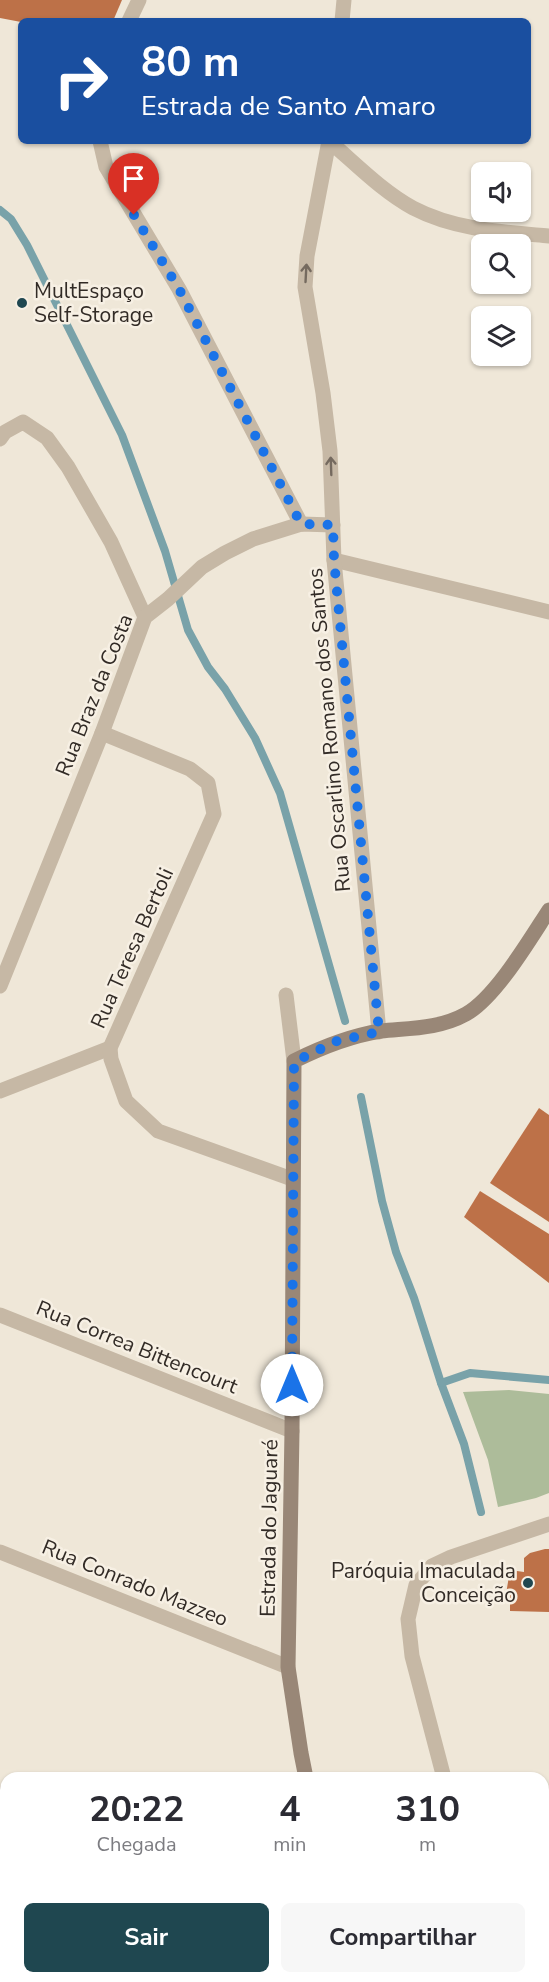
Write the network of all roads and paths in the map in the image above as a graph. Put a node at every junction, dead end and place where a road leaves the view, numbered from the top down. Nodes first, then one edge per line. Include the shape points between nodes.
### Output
1 (139, 0) edge
2 (344, 0) edge
3 (130, 18) edge
4 (342, 18) edge
5 (101, 144) edge
6 (328, 144) edge
7 (333, 144) edge
8 (549, 236) edge
9 (0, 439) edge
10 (301, 524) junction
11 (333, 525) junction
12 (334, 560) junction
13 (549, 612) edge
14 (145, 617) junction
15 (102, 733) junction
16 (549, 910) edge
17 (0, 987) edge
18 (286, 994) dead end
19 (379, 1032) junction
20 (110, 1048) junction
21 (294, 1062) junction
22 (0, 1091) edge
23 (292, 1179) junction
24 (0, 1315) edge
25 (292, 1431) junction
26 (549, 1524) edge
27 (0, 1552) edge
28 (288, 1667) junction
29 (304, 1772) edge
30 (442, 1772) edge

1 - 3 street
2 - 4 street
5 - 10 street via 106,167 179,289
11 -> 6 street, Rua Oscarlino Romano dos Santos via 330,451 305,287 307,256
7 - 8 street via 384,187 441,220 474,228
9 - 14 street via 23,422 48,438 111,542
10 - 11 street, Rua Braz da Costa
10 - 14 street, Rua Braz da Costa via 253,539 202,567
11 - 12 street, Rua Oscarlino Romano dos Santos
12 - 13 street
12 - 19 street, Rua Oscarlino Romano dos Santos
14 - 15 street, Rua Braz da Costa
15 - 17 street, Rua Braz da Costa
15 - 20 street, Rua Teresa Bertoli via 190,769 208,783 214,814
16 - 19 street via 513,965 467,1014 432,1027
18 - 21 street
19 - 21 street via 337,1041
20 - 22 street
20 - 23 street, Rua Teresa Bertoli via 126,1101 158,1131
21 - 23 street, Estrada do Jaguaré
23 - 25 street, Estrada do Jaguaré
24 - 25 street, Rua Correa Bittencourt
25 - 28 street, Estrada do Jaguaré
26 - 30 street via 451,1557 432,1566 416,1585 408,1619 412,1656
27 - 28 street, Rua Conrado Mazzeo
28 - 29 street, Estrada do Jaguaré

